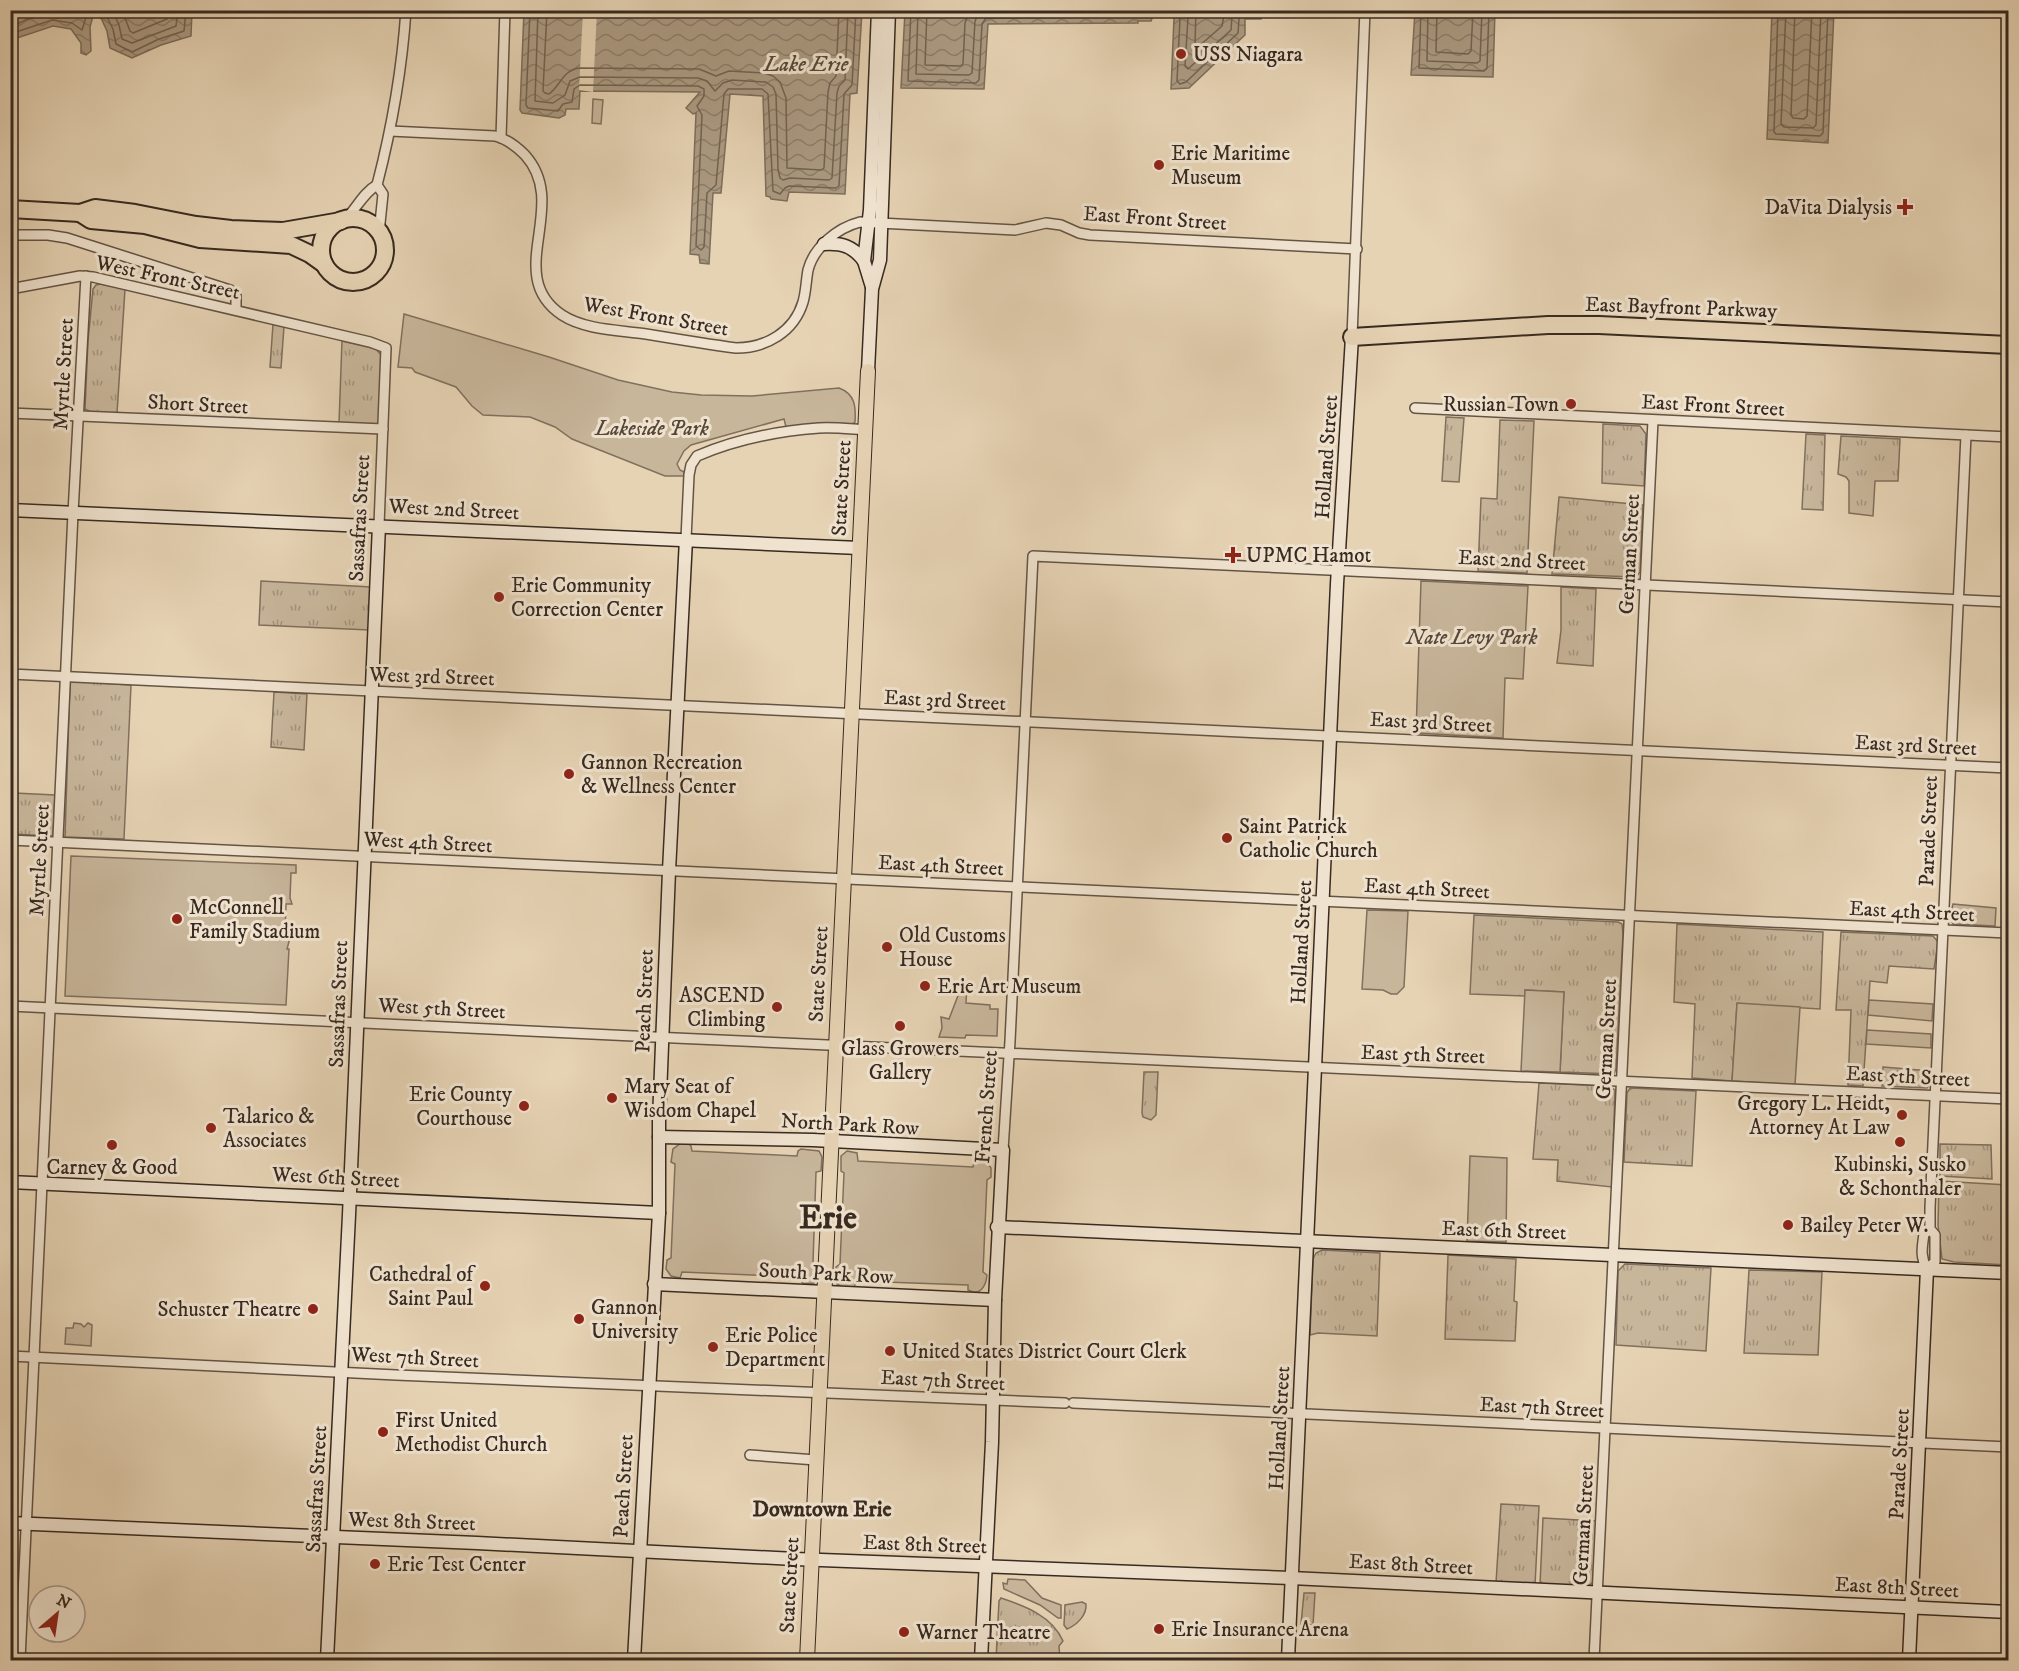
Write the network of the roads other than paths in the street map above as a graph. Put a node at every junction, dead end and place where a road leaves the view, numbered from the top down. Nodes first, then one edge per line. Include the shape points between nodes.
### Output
1 (406, 10) edge
2 (505, 10) edge
3 (878, 10) edge
4 (889, 10) edge
5 (1365, 10) edge
6 (390, 131) junction
7 (501, 138) junction
8 (377, 185) junction
9 (10, 209) edge
10 (80, 213) junction
11 (343, 220) junction
12 (875, 222) junction
13 (379, 233) junction
14 (10, 235) edge
15 (824, 244) junction
16 (1357, 249) junction
17 (864, 261) junction
18 (324, 264) junction
19 (86, 276) junction
20 (10, 289) edge
21 (872, 289) junction
22 (236, 309) junction
23 (1353, 338) junction
24 (2008, 345) edge
25 (386, 348) joint
26 (868, 371) joint
27 (1415, 408) dead end
28 (10, 413) edge
29 (78, 416) junction
30 (1653, 420) junction
31 (383, 429) junction
32 (866, 430) junction
33 (1966, 435) junction
34 (2008, 437) edge
35 (10, 510) edge
36 (73, 513) junction
37 (379, 525) junction
38 (686, 539) junction
39 (859, 548) junction
40 (1033, 556) joint
41 (1338, 569) junction
42 (1645, 584) junction
43 (1959, 599) junction
44 (2008, 602) edge
45 (10, 674) edge
46 (66, 676) junction
47 (371, 691) junction
48 (678, 705) junction
49 (851, 713) junction
50 (1026, 722) junction
51 (1330, 735) junction
52 (1637, 750) junction
53 (1950, 765) junction
54 (2008, 768) edge
55 (10, 840) edge
56 (58, 842) junction
57 (364, 857) junction
58 (669, 870) junction
59 (843, 878) junction
60 (1018, 887) junction
61 (1323, 902) junction
62 (1629, 915) junction
63 (1943, 931) junction
64 (2008, 933) edge
65 (10, 1006) edge
66 (50, 1007) junction
67 (356, 1023) junction
68 (663, 1037) junction
69 (836, 1045) junction
70 (1009, 1052) junction
71 (1315, 1067) junction
72 (1622, 1081) junction
73 (1936, 1096) junction
74 (2008, 1099) edge
75 (659, 1137) junction
76 (832, 1142) junction
77 (1003, 1150) junction
78 (10, 1182) edge
79 (42, 1183) junction
80 (349, 1197) junction
81 (659, 1213) junction
82 (998, 1227) junction
83 (1308, 1242) junction
84 (1613, 1254) junction
85 (1927, 1269) junction
86 (2008, 1273) edge
87 (654, 1284) junction
88 (825, 1293) junction
89 (995, 1300) junction
90 (10, 1356) edge
91 (35, 1357) junction
92 (341, 1371) junction
93 (648, 1385) junction
94 (819, 1391) junction
95 (993, 1400) junction
96 (1299, 1413) junction
97 (1605, 1428) junction
98 (1919, 1443) junction
99 (2008, 1447) edge
100 (750, 1455) dead end
101 (816, 1460) junction
102 (10, 1523) edge
103 (26, 1524) junction
104 (333, 1537) junction
105 (639, 1551) junction
106 (812, 1559) junction
107 (986, 1565) junction
108 (1291, 1578) junction
109 (1598, 1593) junction
110 (1911, 1608) junction
111 (2008, 1612) edge
112 (20, 1660) edge
113 (327, 1660) edge
114 (634, 1660) edge
115 (807, 1660) edge
116 (981, 1660) edge
117 (1288, 1660) edge
118 (1594, 1660) edge
119 (1909, 1660) edge

1 - 6 street via 402,68
2 - 7 street
3 - 12 street, State Street
4 - 12 street, State Street
5 - 16 street, Holland Street
6 - 7 street
6 - 8 street
7 - 15 street, West Front Street via 528,160 543,192 535,267 539,287 553,307 577,322 736,348 766,343 786,331 797,317 808,270
8 - 11 street via 367,190 355,210
8 - 13 street via 383,194
9 - 10 highway
10 - 11 highway via 95,208 231,229 283,231
10 - 18 highway via 91,220 145,225 200,239 291,245
11 - 13 highway via 358,219
11 - 18 highway via 323,239
12 - 15 street, West Front Street via 856,223 832,235
12 - 16 street, East Front Street via 1015,230 1046,223 1090,235
12 - 17 street, State Street
12 - 21 street, State Street via 880,260
13 - 18 highway via 383,258 368,278 343,281
14 - 22 street via 70,239 230,290 236,296
15 - 17 street via 848,246
16 - 23 street, Holland Street
17 - 21 street, State Street
19 - 20 street, West Front Street
19 - 22 street, West Front Street
19 - 29 street, Myrtle Street
21 - 26 street, State Street
22 - 25 street, West Front Street
23 - 24 highway, East Bayfront Parkway via 1599,325
23 - 41 street, Holland Street
25 - 31 street, Sassafras Street
26 - 32 main road, State Street
27 - 30 street, East Front Street
28 - 29 street, Short Street
29 - 31 street, Short Street
29 - 36 street, Myrtle Street
30 - 33 street, East Front Street
30 - 42 street, German Street
31 - 37 street, Sassafras Street
32 - 38 street, Peach Street via 820,428 787,432 700,455 690,470
32 - 39 main road, State Street
33 - 34 street, East Front Street
33 - 43 street, Parade Street
35 - 36 street, West 2nd Street
36 - 37 street, West 2nd Street
36 - 46 street, Myrtle Street
37 - 38 street, West 2nd Street
37 - 47 street, Sassafras Street
38 - 39 street, West 2nd Street
38 - 48 street, Peach Street
39 - 49 main road, State Street
40 - 41 street, East 2nd Street
40 - 50 street, French Street
41 - 42 street, East 2nd Street
41 - 51 street, Holland Street
42 - 43 street, East 2nd Street
42 - 52 street, German Street
43 - 44 street, East 2nd Street
43 - 53 street, Parade Street
45 - 46 street, West 3rd Street
46 - 47 street, West 3rd Street
46 - 56 street, Myrtle Street
47 - 48 street, West 3rd Street
47 - 57 street, Sassafras Street
48 - 49 street, West 3rd Street
48 - 58 street, Peach Street
49 - 50 street, East 3rd Street
49 - 59 main road, State Street
50 - 51 street, East 3rd Street
50 - 60 street, French Street
51 - 52 street, East 3rd Street
51 - 61 street, Holland Street
52 - 53 street, East 3rd Street
52 - 62 street, German Street
53 - 54 street, East 3rd Street
53 - 63 street, Parade Street
55 - 56 street, West 4th Street
56 - 57 street, West 4th Street
56 - 66 street, Myrtle Street
57 - 58 street, West 4th Street
57 - 67 street, Sassafras Street
58 - 59 street, West 4th Street
58 - 68 street, Peach Street
59 - 60 street, East 4th Street
59 - 69 main road, State Street
60 - 61 street, East 4th Street
60 - 70 street, French Street
61 - 62 street, East 4th Street
61 - 71 street, Holland Street
62 - 63 street, East 4th Street
62 - 72 street, German Street
63 - 64 street, East 4th Street
63 - 73 street, Parade Street
65 - 66 street, West 5th Street
66 - 67 street, West 5th Street
66 - 79 street, Myrtle Street
67 - 68 street, West 5th Street
67 - 80 street, Sassafras Street
68 - 69 street, West 5th Street
68 - 75 street, Peach Street
69 - 70 street, East 5th Street
69 - 76 main road, State Street
70 - 71 street, East 5th Street
70 - 77 street, French Street
71 - 72 street, East 5th Street
71 - 83 street, Holland Street
72 - 73 street, East 5th Street
72 - 84 street, German Street
73 - 74 street, East 5th Street
73 - 85 street, Parade Street via 1930,1229 1935,1235 1935,1262
75 - 76 street, North Park Row
75 - 81 street, Peach Street
76 - 77 street, North Park Row
76 - 88 main road, State Street
77 - 82 street, French Street
78 - 79 street, West 6th Street
79 - 80 street, West 6th Street
79 - 91 street, Myrtle Street
80 - 81 street, West 6th Street
80 - 92 street, Sassafras Street
81 - 87 street, Peach Street
82 - 83 street, East 6th Street
82 - 89 street, French Street
83 - 84 street, East 6th Street
83 - 96 street, Holland Street
84 - 85 street, East 6th Street
84 - 97 street, German Street
85 - 86 street, East 6th Street
85 - 98 street, Parade Street
87 - 88 street, South Park Row
87 - 93 street, Peach Street
88 - 89 street, South Park Row
88 - 94 main road, State Street
89 - 95 street, French Street
90 - 91 street, West 7th Street
91 - 92 street, West 7th Street
91 - 103 street, Myrtle Street
92 - 93 street, West 7th Street
92 - 104 street, Sassafras Street
93 - 94 street, West 7th Street
93 - 105 street, Peach Street
94 - 95 street, East 7th Street
94 - 101 main road, State Street
95 - 96 street, East 7th Street
95 - 107 street, French Street
96 - 97 street, East 7th Street
96 - 108 street, Holland Street
97 - 98 street, East 7th Street
97 - 109 street, German Street
98 - 99 street, East 7th Street
98 - 110 street, Parade Street
100 - 101 street
101 - 106 main road, State Street
102 - 103 street, West 8th Street
103 - 104 street, West 8th Street
103 - 112 street, Myrtle Street
104 - 105 street, West 8th Street
104 - 113 street, Sassafras Street
105 - 106 street, West 8th Street
105 - 114 street, Peach Street
106 - 107 street, East 8th Street
106 - 115 main road, State Street
107 - 108 street, East 8th Street
107 - 116 street, French Street
108 - 109 street, East 8th Street
108 - 117 street, Holland Street
109 - 110 street, East 8th Street
109 - 118 street, German Street
110 - 111 street, East 8th Street
110 - 119 street, Parade Street

